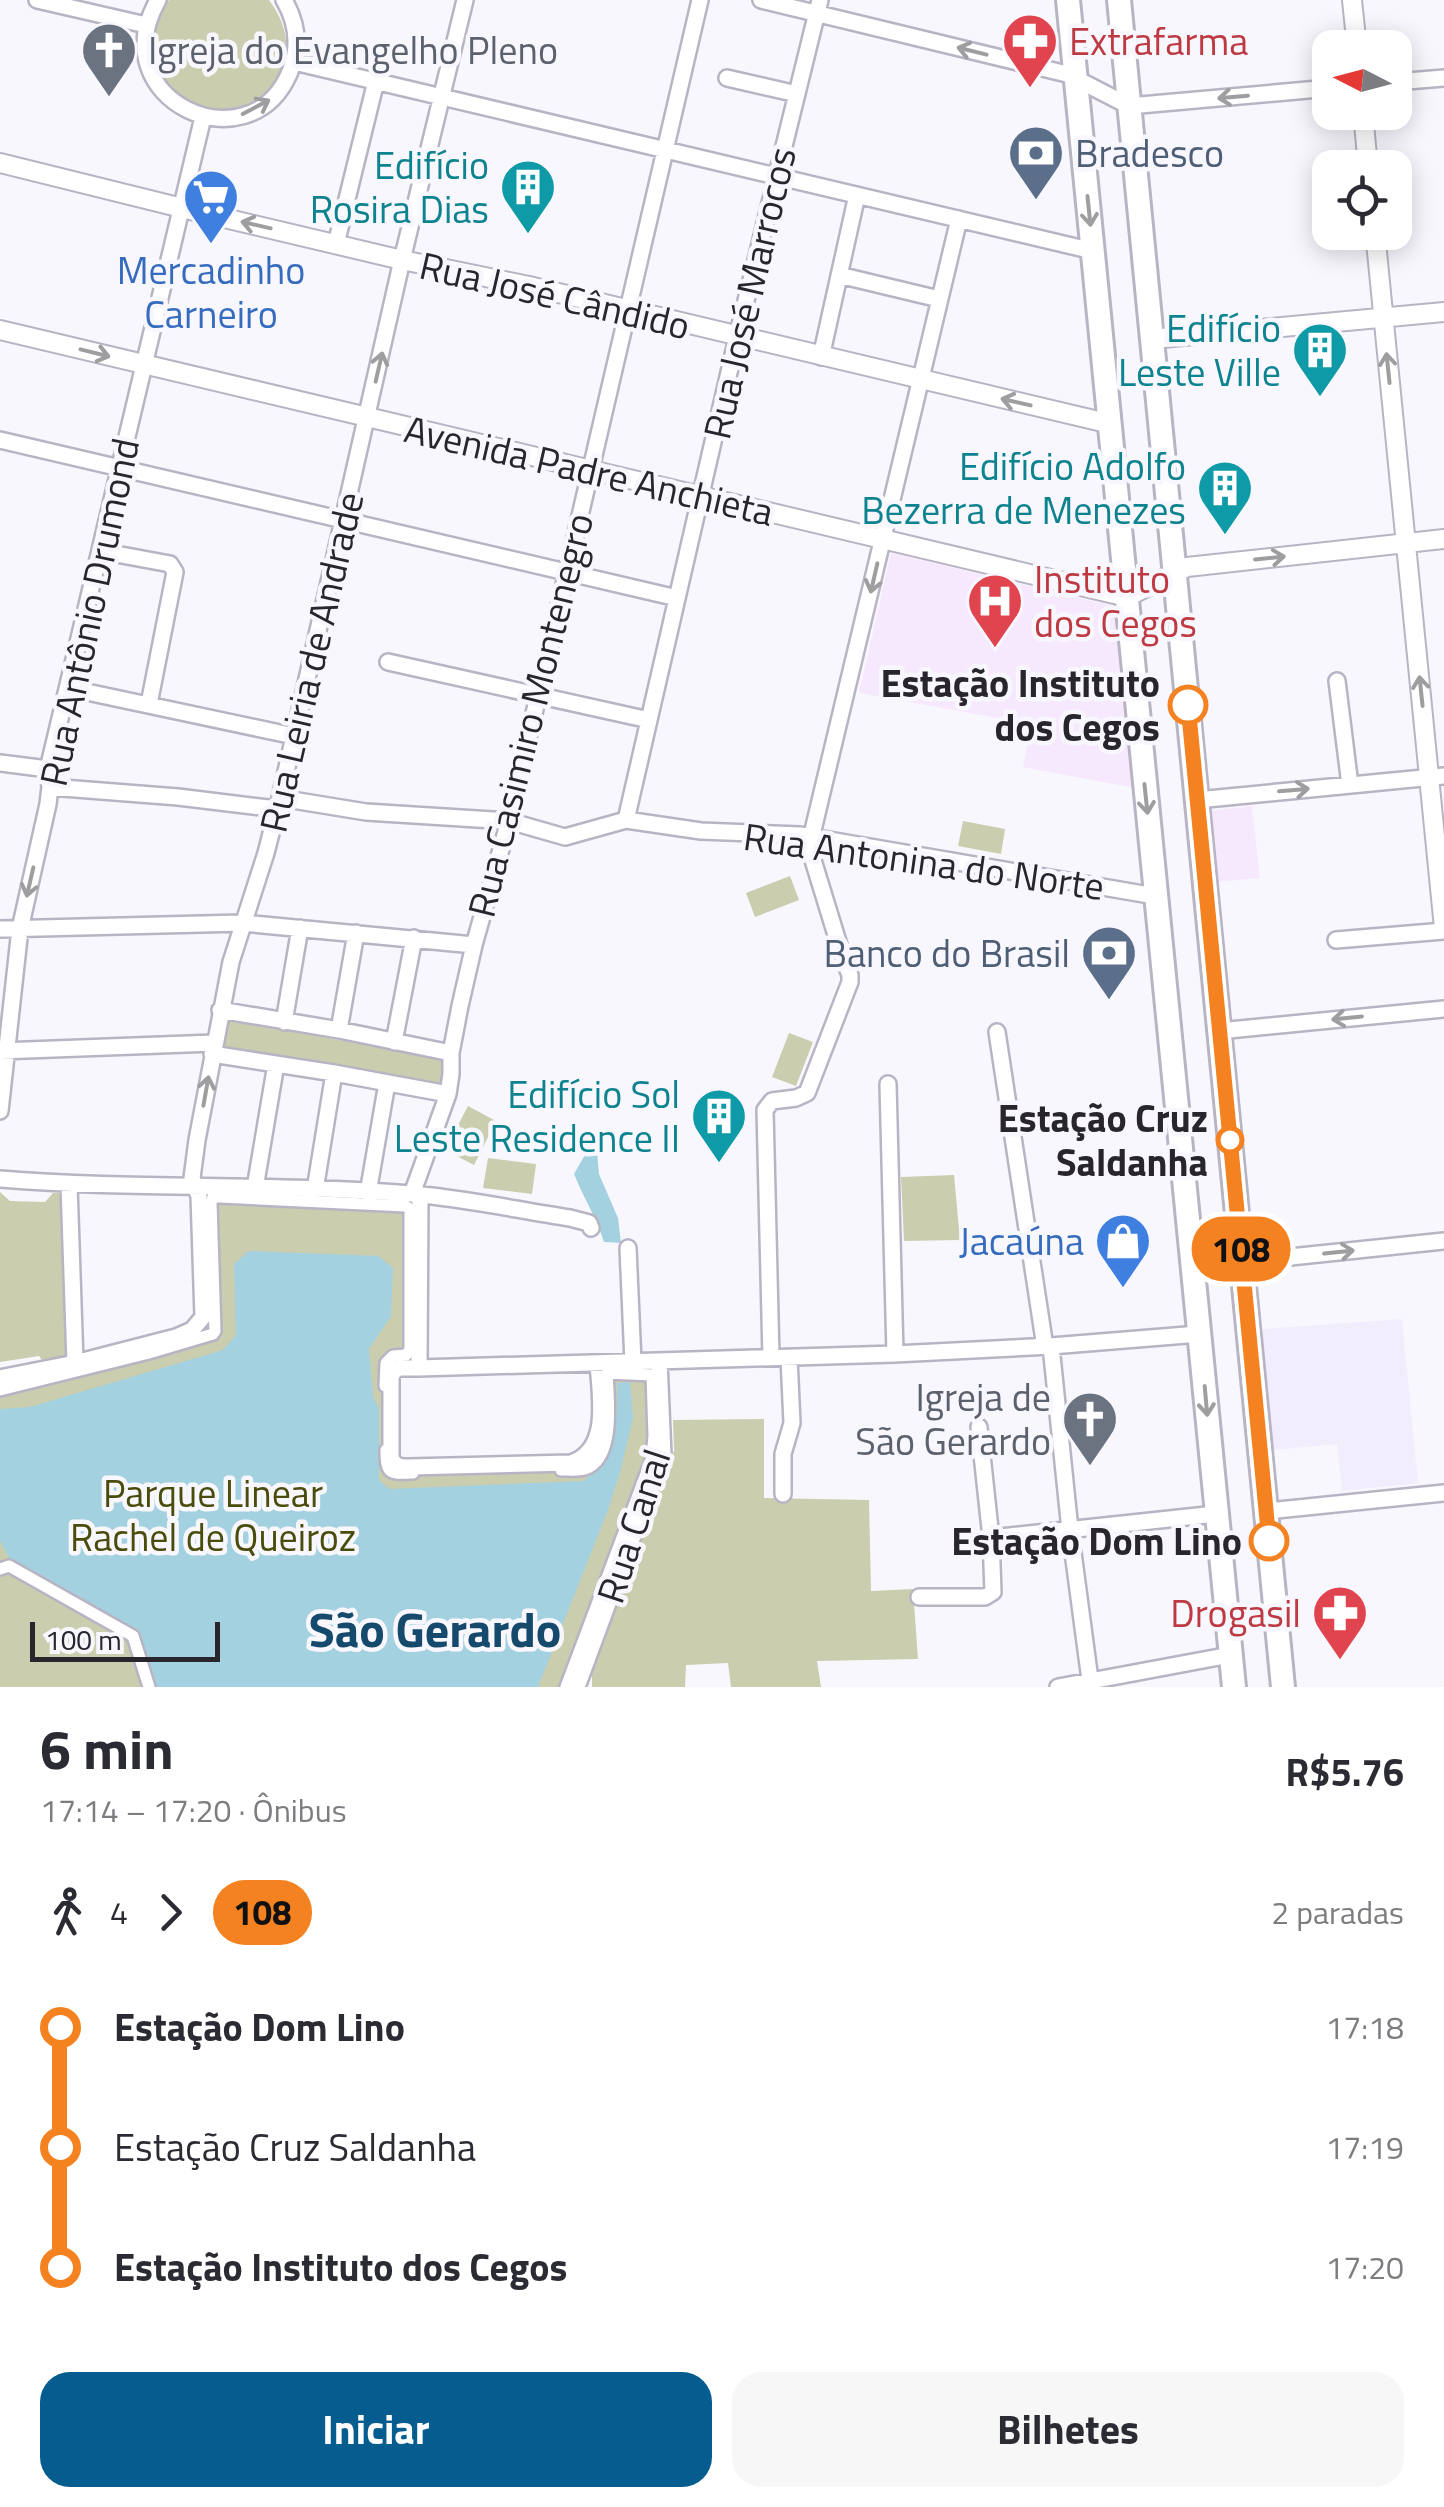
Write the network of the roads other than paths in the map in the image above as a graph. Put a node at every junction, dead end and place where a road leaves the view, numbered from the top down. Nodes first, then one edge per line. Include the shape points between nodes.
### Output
1 (37, 0) edge
2 (158, 0) edge
3 (284, 0) edge
4 (465, 0) edge
5 (700, 0) edge
6 (761, 0) edge
7 (1068, 0) edge
8 (1119, 0) edge
9 (1352, 0) edge
10 (818, 7) edge
11 (146, 25) junction
12 (1355, 30) edge
13 (294, 62) junction
14 (727, 78) dead end
15 (1076, 79) junction
16 (376, 82) junction
17 (1412, 82) edge
18 (1444, 82) edge
19 (1312, 90) edge
20 (797, 94) junction
21 (443, 98) junction
22 (1129, 106) junction
23 (203, 117) junction
24 (666, 150) junction
25 (0, 163) edge
26 (776, 177) junction
27 (857, 195) junction
28 (182, 208) junction
29 (959, 219) junction
30 (336, 244) junction
31 (1377, 250) edge
32 (1094, 251) junction
33 (402, 260) junction
34 (839, 275) junction
35 (939, 299) junction
36 (628, 311) junction
37 (1444, 312) edge
38 (1383, 318) junction
39 (0, 330) edge
40 (737, 337) junction
41 (1152, 339) junction
42 (821, 357) junction
43 (143, 366) junction
44 (921, 381) junction
45 (368, 418) junction
46 (1110, 424) junction
47 (0, 440) edge
48 (119, 469) junction
49 (589, 470) junction
50 (702, 498) junction
51 (344, 521) junction
52 (883, 540) junction
53 (1444, 540) edge
54 (1407, 542) junction
55 (100, 551) junction
56 (565, 572) junction
57 (1175, 573) junction
58 (677, 598) junction
59 (1127, 598) junction
60 (388, 662) dead end
61 (1336, 681) dead end
62 (68, 688) junction
63 (538, 695) junction
64 (150, 704) junction
65 (649, 720) junction
66 (294, 736) junction
67 (0, 763) edge
68 (48, 769) junction
69 (1437, 776) edge
70 (1350, 785) junction
71 (50, 787) junction
72 (1197, 800) junction
73 (278, 803) junction
74 (508, 820) junction
75 (626, 820) junction
76 (812, 836) junction
77 (1156, 896) junction
78 (242, 923) junction
79 (0, 928) edge
80 (300, 928) junction
81 (20, 929) junction
82 (1444, 929) edge
83 (356, 933) junction
84 (414, 938) junction
85 (1336, 940) dead end
86 (474, 945) junction
87 (1444, 1009) edge
88 (220, 1010) junction
89 (284, 1022) junction
90 (339, 1030) junction
91 (1219, 1031) junction
92 (997, 1032) dead end
93 (394, 1042) junction
94 (213, 1048) junction
95 (3, 1051) edge
96 (451, 1053) junction
97 (276, 1064) junction
98 (334, 1072) junction
99 (386, 1082) junction
100 (888, 1084) dead end
101 (448, 1094) junction
102 (0, 1111) edge
103 (0, 1179) edge
104 (69, 1184) junction
105 (195, 1186) junction
106 (255, 1188) junction
107 (315, 1190) junction
108 (368, 1193) junction
109 (416, 1195) junction
110 (592, 1228) dead end
111 (1444, 1242) edge
112 (628, 1248) dead end
113 (1242, 1262) junction
114 (1199, 1334) junction
115 (1048, 1346) junction
116 (894, 1354) junction
117 (771, 1358) junction
118 (790, 1358) junction
119 (659, 1361) junction
120 (633, 1362) junction
121 (75, 1363) junction
122 (598, 1363) junction
123 (419, 1368) junction
124 (0, 1378) edge
125 (0, 1390) edge
126 (979, 1427) dead end
127 (1444, 1493) edge
128 (783, 1494) dead end
129 (1266, 1511) junction
130 (1216, 1514) junction
131 (1070, 1530) junction
132 (992, 1538) junction
133 (0, 1568) edge
134 (919, 1597) dead end
135 (1230, 1655) junction
136 (1090, 1680) junction
137 (150, 1687) edge
138 (566, 1687) edge
139 (576, 1687) edge
140 (1058, 1687) edge
141 (1234, 1687) edge
142 (1283, 1687) edge

1 - 11 street
2 - 11 street
3 - 13 street via 296,28
4 - 21 street, Rua Leiria de Andrade
5 - 24 street, Rua Casimiro Montenegro
6 - 10 street
7 - 15 main road
8 - 22 main road
9 - 12 street
15 -> 10 street
10 - 20 street, Rua José Marrocos
11 - 23 street via 146,58 160,89
13 - 16 street
23 -> 13 street via 248,114 268,102
14 - 20 street
15 - 22 street
15 -> 32 main road
16 - 21 street
16 - 30 street
17 - 18 street
19 -> 22 street
20 - 26 street, Rua José Marrocos
21 - 24 street
21 - 33 street, Rua Leiria de Andrade
22 - 41 main road
23 - 28 street, Rua Antônio Drumond
24 - 26 street
24 - 36 street, Rua Casimiro Montenegro
25 - 28 street, Rua José Cândido
26 - 27 street
26 - 40 street, Rua José Marrocos
27 - 29 street
27 - 34 street
30 -> 28 street, Rua José Cândido
28 - 43 street, Rua Antônio Drumond
29 - 32 street
29 - 35 street
30 - 33 street, Rua José Cândido
31 - 38 street
32 - 46 main road
33 - 36 street, Rua José Cândido
45 -> 33 street, Rua Leiria de Andrade
34 - 35 street
34 - 42 street
35 - 44 street
36 - 40 street, Rua José Cândido
36 - 49 street, Rua Casimiro Montenegro
37 - 38 street
38 - 41 street
54 -> 38 street
39 -> 43 street, Avenida Padre Anchieta
40 - 42 street, Rua José Cândido
40 - 50 street, Rua José Marrocos
41 - 57 main road
42 - 44 street, Rua José Cândido
43 - 45 street, Avenida Padre Anchieta
43 - 48 street, Rua Antônio Drumond
46 -> 44 street, Rua José Cândido
44 - 52 street
45 - 49 street, Avenida Padre Anchieta
45 - 51 street, Rua Leiria de Andrade
46 - 59 main road
47 - 48 street
48 - 51 street
48 - 55 street, Rua Antônio Drumond
49 - 50 street, Avenida Padre Anchieta
49 - 56 street, Rua Casimiro Montenegro
50 - 52 street, Avenida Padre Anchieta
50 - 58 street, Rua José Marrocos
51 - 56 street
51 - 66 street, Rua Leiria de Andrade
52 - 59 street, Avenida Padre Anchieta
52 -> 76 street
53 - 54 street
57 -> 54 street
69 -> 54 street
55 - 62 street, Rua Antônio Drumond
55 - 64 street via 174,567
56 - 58 street
56 - 63 street, Rua Casimiro Montenegro
57 - 59 street
57 - 72 main road
58 - 65 street, Rua José Marrocos
59 -> 77 main road
60 - 63 street
61 - 70 street
62 - 64 street
62 - 68 street, Rua Antônio Drumond
63 - 65 street
63 - 74 street, Rua Casimiro Montenegro
64 - 66 street
65 - 75 street, Rua José Marrocos
66 - 73 street, Rua Leiria de Andrade
67 - 68 street
68 - 71 street, Rua Antônio Drumond
69 - 70 street
69 - 82 street
72 -> 70 street
71 - 73 street, Rua Antonina do Norte
71 -> 81 street, Rua Antônio Drumond
72 - 91 main road
73 - 74 street, Rua Antonina do Norte
73 - 78 street, Rua Leiria de Andrade
74 - 75 street, Rua Antonina do Norte via 565,836
74 - 86 street, Rua Casimiro Montenegro
75 - 76 street, Rua Antonina do Norte
76 - 77 street, Rua Antonina do Norte
76 - 117 street via 809,847 850,982 807,1093 772,1101 766,1110
77 - 114 main road
78 - 80 street
78 - 81 street
78 - 88 street, Rua Leiria de Andrade
79 - 81 street
80 - 83 street
80 - 89 street
81 - 95 street, Rua Antônio Drumond
82 - 85 street
83 - 84 street
83 - 90 street
84 - 86 street
84 - 93 street
86 - 96 street, Rua Casimiro Montenegro
87 -> 91 street
88 - 89 street
88 - 94 street, Rua Leiria de Andrade
89 - 90 street
90 - 93 street
91 - 113 main road
92 - 115 street
93 - 96 street
94 - 95 street
94 - 97 street
105 -> 94 street, Rua Leiria de Andrade
95 - 102 street, Rua Antônio Drumond
96 - 101 street, Rua Casimiro Montenegro
97 - 98 street
97 - 106 street
98 - 99 street
98 - 107 street
99 - 101 street
99 - 108 street
100 - 116 street
101 - 109 street, Rua Casimiro Montenegro
103 - 104 street
104 - 105 street
104 - 121 street
105 - 106 street
105 - 121 street, Rua Leiria de Andrade via 203,1317 176,1337
106 - 107 street
107 - 108 street
108 - 109 street
109 - 110 street via 570,1218
109 - 123 street, Rua Casimiro Montenegro
113 -> 111 street
112 - 120 street
113 - 129 main road
114 - 115 street
114 -> 130 main road
115 - 116 street
115 - 131 street
116 - 118 street
117 - 118 street
117 - 119 street
118 - 128 street via 792,1423 783,1454
119 - 120 street
119 - 139 street, Rua Canal via 663,1455
120 - 122 street
121 - 124 street
122 - 123 street
122 - 123 street via 597,1440 580,1460 399,1467 391,1457 391,1377 399,1368
125 - 138 street via 213,1334 214,1198 408,1207 410,1350 385,1365 388,1470 584,1469 595,1464 605,1444 607,1373 652,1374 652,1458
126 - 132 street
127 - 129 street
129 - 142 main road
130 - 131 street
130 - 135 main road
131 - 132 street
131 - 136 street
132 - 134 street via 990,1596
133 - 137 street via 9,1566 133,1636
135 - 136 street
135 - 141 main road
136 - 140 street

